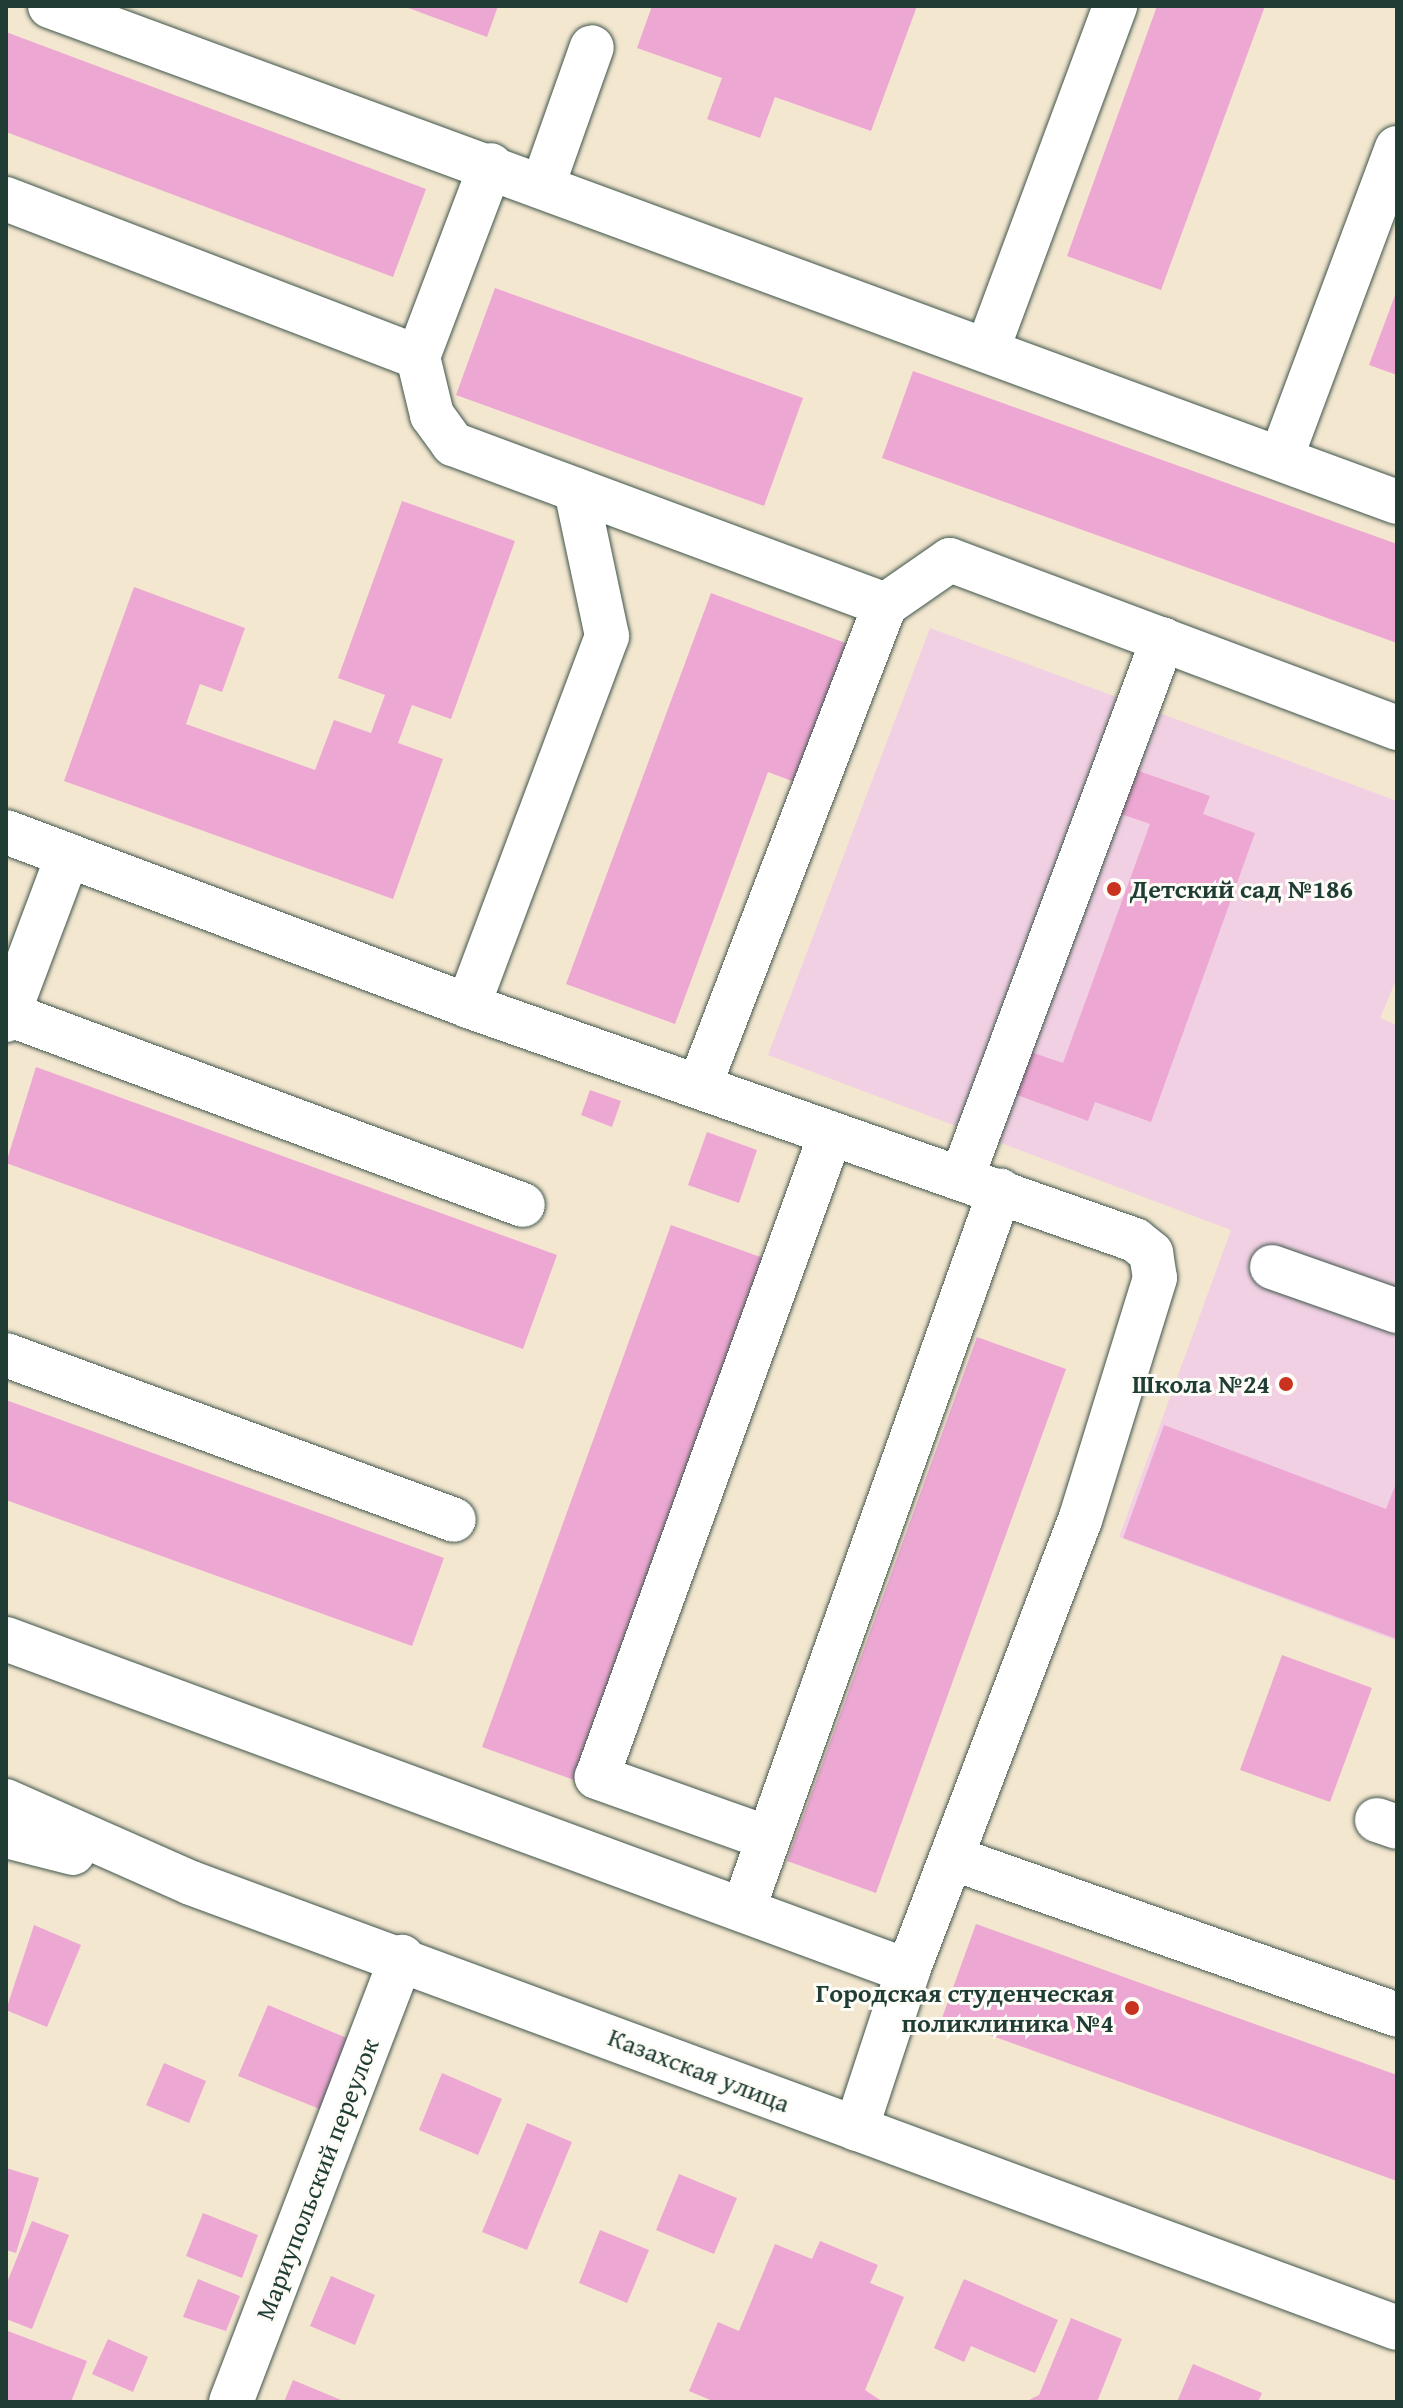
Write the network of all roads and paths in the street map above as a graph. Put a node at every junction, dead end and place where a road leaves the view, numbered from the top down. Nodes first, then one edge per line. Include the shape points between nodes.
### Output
1 (50, 6) edge
2 (1115, 6) edge
3 (592, 47) dead end
4 (1397, 148) edge
5 (491, 165) junction
6 (543, 185) junction
7 (6, 199) edge
8 (988, 348) junction
9 (418, 357) junction
10 (1281, 458) junction
11 (576, 490) junction
12 (1397, 502) edge
13 (885, 605) junction
14 (1163, 639) junction
15 (1397, 728) edge
16 (6, 832) edge
17 (68, 855) junction
18 (468, 1006) junction
19 (7, 1017) edge
20 (699, 1087) junction
21 (831, 1133) junction
22 (981, 1184) junction
23 (523, 1205) dead end
24 (1272, 1267) dead end
25 (1397, 1311) edge
26 (6, 1355) edge
27 (454, 1520) dead end
28 (6, 1639) edge
29 (6, 1801) edge
30 (6, 1836) edge
31 (768, 1838) junction
32 (952, 1858) junction
33 (191, 1883) junction
34 (743, 1910) junction
35 (402, 1957) junction
36 (908, 1971) junction
37 (1397, 2015) edge
38 (856, 2129) junction
39 (1397, 2328) edge
40 (231, 2402) edge

1 - 5 main road
2 - 8 main road
3 - 6 main road
4 - 10 main road
5 - 6 main road
5 - 9 main road
6 - 8 main road
7 - 9 main road
8 - 10 main road
9 - 11 main road via 432,415 453,444
10 - 12 main road
11 - 13 main road
11 - 18 main road via 607,636
13 - 14 main road via 950,560
13 - 20 main road
14 - 15 main road
14 - 22 main road
16 - 17 main road
17 - 18 main road
17 - 19 main road
18 - 20 main road
19 - 23 main road
20 - 21 main road
21 - 22 main road
21 - 31 main road via 597,1777
22 - 31 main road
22 - 32 main road via 1135,1240 1151,1253 1155,1278 1080,1520
24 - 25 main road
26 - 27 main road
28 - 34 main road
29 - 33 main road, Казахская улица
30 - 33 main road
31 - 34 main road
32 - 36 main road
32 - 37 main road
33 - 35 main road, Казахская улица
34 - 36 main road
35 - 38 main road, Казахская улица
35 - 40 main road, Мариупольский переулок
36 - 38 main road
38 - 39 main road, Казахская улица

